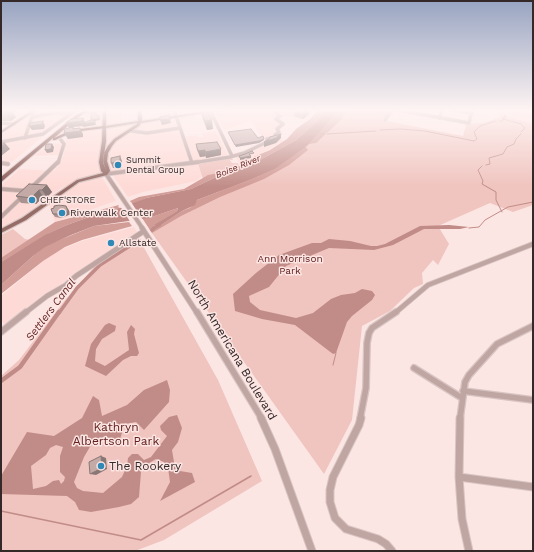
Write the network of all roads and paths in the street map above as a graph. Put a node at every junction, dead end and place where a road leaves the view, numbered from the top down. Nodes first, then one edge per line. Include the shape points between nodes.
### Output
1 (35, 136) edge
2 (51, 136) edge
3 (52, 136) edge
4 (61, 136) edge
5 (103, 136) edge
6 (124, 136) edge
7 (183, 136) edge
8 (222, 136) edge
9 (275, 136) edge
10 (25, 138) joint
11 (60, 140) dead end
12 (1, 142) edge
13 (232, 156) junction
14 (1, 163) edge
15 (8, 164) dead end
16 (192, 164) junction
17 (19, 165) junction
18 (106, 174) junction
19 (1, 175) edge
20 (1, 180) edge
21 (1, 189) edge
22 (29, 191) junction
23 (1, 217) edge
24 (144, 231) junction
25 (1, 232) edge
26 (533, 244) edge
27 (533, 326) edge
28 (1, 332) edge
29 (414, 368) dead end
30 (463, 391) junction
31 (462, 398) junction
32 (533, 400) edge
33 (459, 477) junction
34 (533, 487) edge
35 (312, 551) edge
36 (392, 551) edge
37 (469, 551) edge

1 - 10 street
2 - 19 highway
3 - 17 highway
4 - 17 highway
5 - 18 main road via 101,162
6 - 18 main road via 110,146 106,153
7 - 16 street
8 - 13 street
9 - 13 street via 267,139 260,147
10 - 12 street
11 - 22 street via 64,144 58,163
13 - 16 street
14 - 15 street
16 - 18 street via 153,166
17 - 20 highway
18 - 24 street, North Americana Boulevard
18 - 25 main road via 78,181
21 - 22 street
22 - 23 street
24 - 28 street via 47,296
24 - 35 street, North Americana Boulevard via 258,411 275,449
26 - 36 street via 428,285 369,333 364,404 359,425 334,477 330,502 335,518 346,529 378,539
27 - 30 street via 497,344 469,375
29 - 31 street
30 - 31 street
30 - 32 street
31 - 33 street
33 - 34 street
33 - 37 street via 462,519

